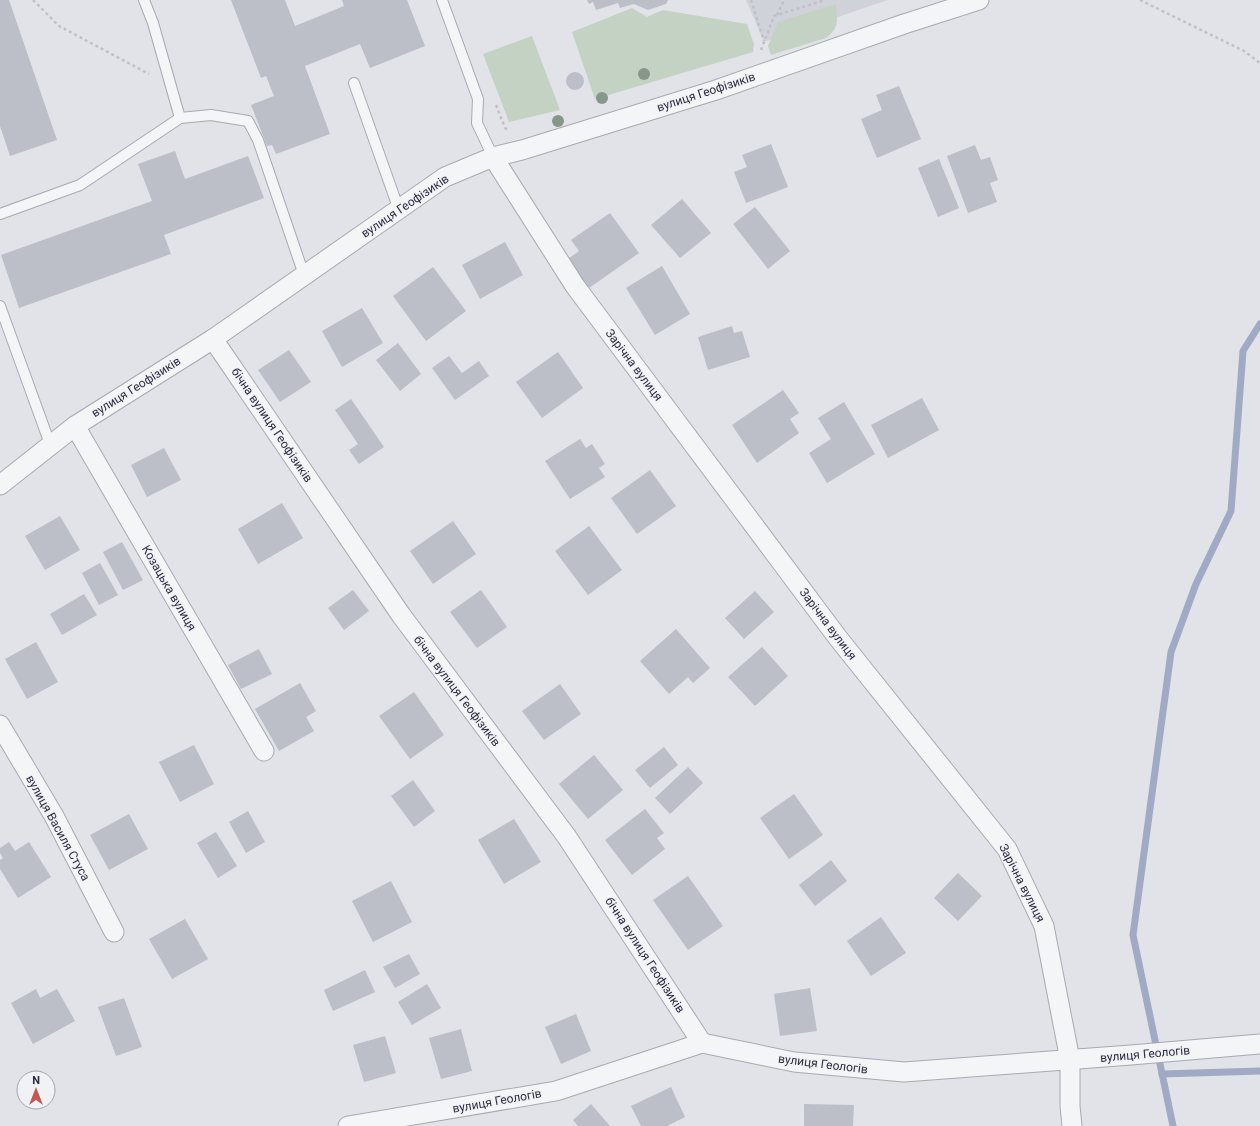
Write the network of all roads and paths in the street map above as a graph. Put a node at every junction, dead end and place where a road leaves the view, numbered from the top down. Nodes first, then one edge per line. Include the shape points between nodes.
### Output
1 (33, 0) edge
2 (144, 0) edge
3 (442, 0) edge
4 (751, 0) edge
5 (784, 0) edge
6 (825, 0) edge
7 (979, 0) edge
8 (1140, 0) edge
9 (777, 15) junction
10 (764, 42) junction
11 (760, 53) dead end
12 (1260, 62) edge
13 (354, 84) dead end
14 (171, 85) junction
15 (180, 118) junction
16 (493, 157) junction
17 (399, 210) junction
18 (0, 214) edge
19 (304, 275) junction
20 (0, 306) edge
21 (213, 339) junction
22 (75, 426) junction
23 (50, 444) junction
24 (0, 485) edge
25 (0, 725) edge
26 (264, 751) dead end
27 (114, 932) dead end
28 (702, 1042) junction
29 (1260, 1044) edge
30 (1070, 1060) junction
31 (348, 1126) edge
32 (1072, 1126) edge

1 - 14 path via 59,26
2 - 14 lane
3 - 16 lane via 478,98 477,123
4 - 10 path
5 - 9 path
6 - 9 path
7 - 16 street, вулиця Геофізиків via 716,90
8 - 12 path via 1244,51
9 - 10 path via 774,16
10 - 11 path
13 - 17 lane
14 - 15 lane
15 - 18 lane via 80,185
15 - 19 lane via 211,115 248,121 258,140
16 - 17 street, вулиця Геофізиків via 445,177
16 - 30 street, Зарічна вулиця via 599,318 838,638 1007,849 1044,926
17 - 19 street, вулиця Геофізиків
19 - 21 street, вулиця Геофізиків
20 - 23 lane
21 - 22 street, вулиця Геофізиків
21 - 28 street, бічна вулиця Геофізиків via 401,615 566,837
22 - 23 street, вулиця Геофізиків
22 - 26 street, Козацька вулиця
23 - 24 street, вулиця Геофізиків
25 - 27 street, вулиця Василя Стуса via 54,816
28 - 30 street, вулиця Геологів via 794,1062 904,1072
28 - 31 street, вулиця Геологів via 556,1091
29 - 30 street, вулиця Геологів
30 - 32 street, Зарічна вулиця

